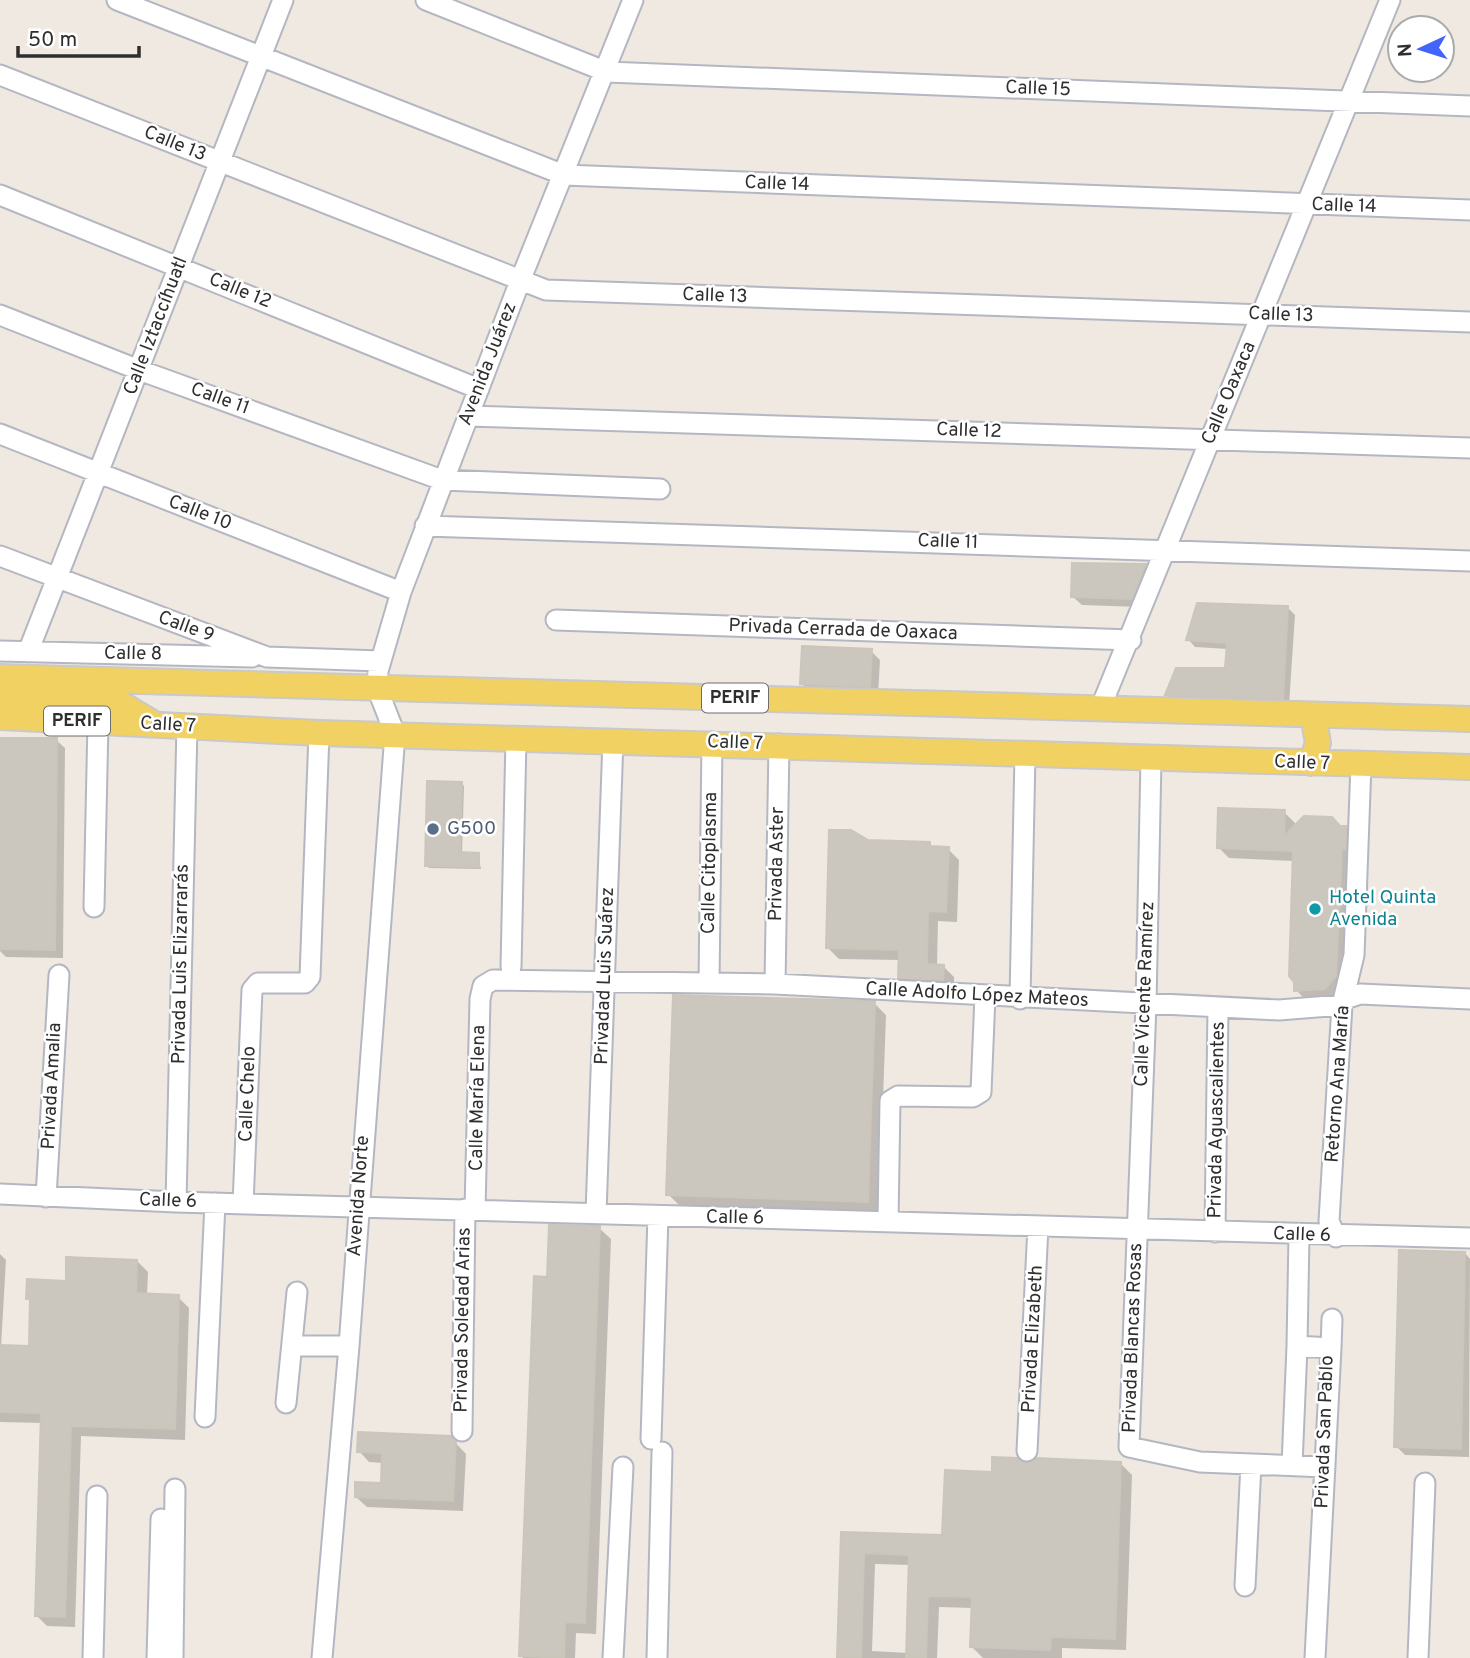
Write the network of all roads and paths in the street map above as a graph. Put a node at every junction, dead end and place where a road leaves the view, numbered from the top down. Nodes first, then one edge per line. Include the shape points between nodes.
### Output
1 (117, 0) edge
2 (284, 0) edge
3 (426, 0) edge
4 (634, 0) edge
5 (1390, 0) edge
6 (261, 58) junction
7 (607, 72) junction
8 (0, 75) edge
9 (1346, 102) junction
10 (1470, 106) edge
11 (220, 162) junction
12 (564, 175) junction
13 (0, 195) edge
14 (1306, 205) junction
15 (1470, 210) edge
16 (180, 266) junction
17 (520, 281) junction
18 (1262, 314) junction
19 (0, 315) edge
20 (1470, 322) edge
21 (139, 370) junction
22 (479, 389) junction
23 (468, 416) junction
24 (0, 434) edge
25 (1210, 439) junction
26 (1470, 448) edge
27 (100, 474) junction
28 (442, 480) junction
29 (660, 489) dead end
30 (425, 526) junction
31 (1165, 549) junction
32 (0, 556) edge
33 (1470, 561) edge
34 (58, 579) junction
35 (401, 592) junction
36 (556, 620) dead end
37 (1131, 640) junction
38 (0, 651) edge
39 (28, 652) junction
40 (267, 657) junction
41 (380, 661) junction
42 (0, 677) edge
43 (377, 688) junction
44 (0, 694) edge
45 (1100, 709) junction
46 (1313, 715) junction
47 (0, 717) edge
48 (1470, 719) edge
49 (98, 722) junction
50 (154, 725) junction
51 (187, 726) junction
52 (319, 733) junction
53 (394, 734) junction
54 (516, 737) junction
55 (613, 740) junction
56 (712, 743) junction
57 (779, 744) junction
58 (1025, 754) junction
59 (1151, 759) junction
60 (1311, 763) junction
61 (1361, 764) junction
62 (1470, 767) edge
63 (94, 907) dead end
64 (511, 967) dead end
65 (59, 975) dead end
66 (606, 980) junction
67 (709, 983) junction
68 (775, 984) junction
69 (483, 986) joint
70 (985, 996) junction
71 (1020, 999) junction
72 (1470, 999) edge
73 (1146, 1004) junction
74 (1342, 1004) junction
75 (1218, 1007) junction
76 (0, 1194) edge
77 (46, 1197) junction
78 (176, 1202) junction
79 (215, 1203) junction
80 (243, 1204) junction
81 (358, 1206) junction
82 (470, 1209) junction
83 (596, 1213) junction
84 (658, 1216) junction
85 (888, 1221) junction
86 (1038, 1226) junction
87 (1138, 1230) junction
88 (1215, 1232) junction
89 (1300, 1235) junction
90 (1336, 1237) junction
91 (1470, 1238) edge
92 (297, 1292) dead end
93 (1332, 1320) dead end
94 (292, 1346) junction
95 (349, 1346) junction
96 (1297, 1346) junction
97 (1331, 1348) junction
98 (286, 1403) dead end
99 (205, 1417) dead end
100 (462, 1431) dead end
101 (1027, 1451) dead end
102 (1251, 1464) junction
103 (1292, 1465) junction
104 (622, 1467) dead end
105 (1325, 1467) junction
106 (1425, 1482) dead end
107 (97, 1496) dead end
108 (1245, 1586) dead end
109 (93, 1658) edge
110 (157, 1658) edge
111 (173, 1658) edge
112 (321, 1658) edge
113 (613, 1658) edge
114 (657, 1658) edge
115 (1315, 1658) edge
116 (1418, 1658) edge

1 - 6 street, Calle 14
2 - 6 street, Calle Iztaccíhuatl
3 - 7 street, Calle 15
4 - 7 street, Avenida Juárez
5 - 9 street, Calle Oaxaca
6 - 11 street, Calle Iztaccíhuatl
6 - 12 street, Calle 14
7 - 9 street, Calle 15
7 - 12 street, Avenida Juárez
8 - 11 street, Calle 13
9 - 10 street, Calle 15
9 - 14 street, Calle Oaxaca
11 - 16 street, Calle Iztaccíhuatl
11 - 17 street, Calle 13
12 - 14 street, Calle 14
12 - 17 street, Avenida Juárez
13 - 16 street, Calle 12
14 - 15 street, Calle 14
14 - 18 street, Calle Oaxaca
16 - 21 street, Calle Iztaccíhuatl
16 - 22 street, Calle 12
17 - 18 street, Calle 13 via 546,290
17 - 22 street, Avenida Juárez
18 - 20 street, Calle 13
18 - 25 street, Calle Oaxaca
19 - 21 street, Calle 11
21 - 27 street, Calle Iztaccíhuatl
21 - 28 street, Calle 11
22 - 23 street, Avenida Juárez
23 - 25 street, Calle 12
23 - 28 street, Avenida Juárez
24 - 27 street, Calle 10
25 - 26 street, Calle 12
25 - 31 street, Calle Oaxaca
27 - 34 street, Calle Iztaccíhuatl
27 - 35 street, Calle 10
28 - 29 street, Calle 11
28 - 30 street, Avenida Juárez
30 - 31 street, Calle 11
30 - 35 street, Avenida Juárez
31 - 33 street, Calle 11
31 - 37 street, Calle Oaxaca
32 - 34 street, Calle 9
34 - 39 street, Calle Iztaccíhuatl
34 - 40 street, Calle 9
35 - 41 street, Avenida Juárez
36 - 37 street, Privada Cerrada de Oaxaca
37 - 45 street, Calle Oaxaca
38 - 39 street, Calle 8
39 - 40 street, Calle 8
40 - 41 street, Calle 9
41 - 43 street, Avenida Juárez
42 - 43 main road, PERIF
43 - 45 main road, PERIF
43 - 53 street, Avenida Juárez
44 - 50 main road via 89,697 121,704
45 - 46 main road, PERIF
46 - 48 main road, PERIF
46 - 60 main road via 1318,743
47 - 49 main road, Calle 7 / PERIF
49 - 50 main road, Calle 7 / PERIF
49 - 63 street
50 - 51 main road, Calle 7 / PERIF
51 - 52 main road, Calle 7 / PERIF
51 - 78 street, Privada Luis Elizarrarás
52 - 53 main road, Calle 7 / PERIF
52 - 80 street, Calle Chelo via 309,981 255,985
53 - 54 main road, Calle 7 / PERIF
53 - 81 street, Avenida Norte
54 - 55 main road, Calle 7 / PERIF
54 - 64 street
55 - 56 main road, Calle 7 / PERIF
55 - 66 street, Privadad Luis Suárez
56 - 57 main road, Calle 7 / PERIF
56 - 67 street, Calle Citoplasma
57 - 58 main road, Calle 7 / PERIF
57 - 68 street, Privada Aster
58 - 59 main road, Calle 7 / PERIF
58 - 71 street
59 - 60 main road, Calle 7 / PERIF
59 - 73 street, Calle Vicente Ramírez
60 - 61 main road, Calle 7 / PERIF
61 - 62 main road, Calle 7 / PERIF
61 - 74 street, Retorno Ana María via 1354,955
65 - 77 street, Privada Amalia
66 - 67 street, Calle Adolfo López Mateos
66 - 69 street, Calle Adolfo López Mateos via 510,979 492,980
66 - 83 street, Privadad Luis Suárez
67 - 68 street, Calle Adolfo López Mateos
68 - 70 street, Calle Adolfo López Mateos
69 - 82 street, Calle María Elena
70 - 71 street, Calle Adolfo López Mateos
70 - 85 street via 981,1092 973,1097 898,1096 890,1101
71 - 73 street, Calle Adolfo López Mateos
72 - 74 street, Calle Adolfo López Mateos via 1360,994
73 - 75 street, Calle Adolfo López Mateos
73 - 87 street, Calle Vicente Ramírez
74 - 75 street, Calle Adolfo López Mateos via 1279,1010
74 - 90 street, Retorno Ana María via 1329,1221
75 - 88 street, Privada Aguascalientes
76 - 77 street, Calle 6
77 - 78 street, Calle 6
78 - 79 street, Calle 6
79 - 80 street, Calle 6
79 - 99 street
80 - 81 street, Calle 6
81 - 82 street, Calle 6
81 - 95 street, Avenida Norte
82 - 83 street, Calle 6
82 - 100 street, Privada Soledad Arias
83 - 84 street, Calle 6
84 - 85 street, Calle 6
84 - 114 street
85 - 86 street, Calle 6
86 - 87 street, Calle 6
86 - 101 street, Privada Elizabeth
87 - 88 street, Calle 6
87 - 102 street, Privada Blancas Rosas via 1129,1447 1200,1462
88 - 89 street, Calle 6
89 - 90 street, Calle 6
89 - 96 street, Privada San Pablo
90 - 91 street, Calle 6
92 - 94 street
93 - 97 street
94 - 95 street
94 - 98 street
95 - 112 street, Avenida Norte
96 - 97 street, Privada San Pablo
96 - 103 street
97 - 105 street, Privada San Pablo
102 - 103 street
102 - 108 street
103 - 105 street
104 - 113 street
105 - 115 street, Privada San Pablo
106 - 116 street
107 - 109 street
110 - 111 street via 168,1492

